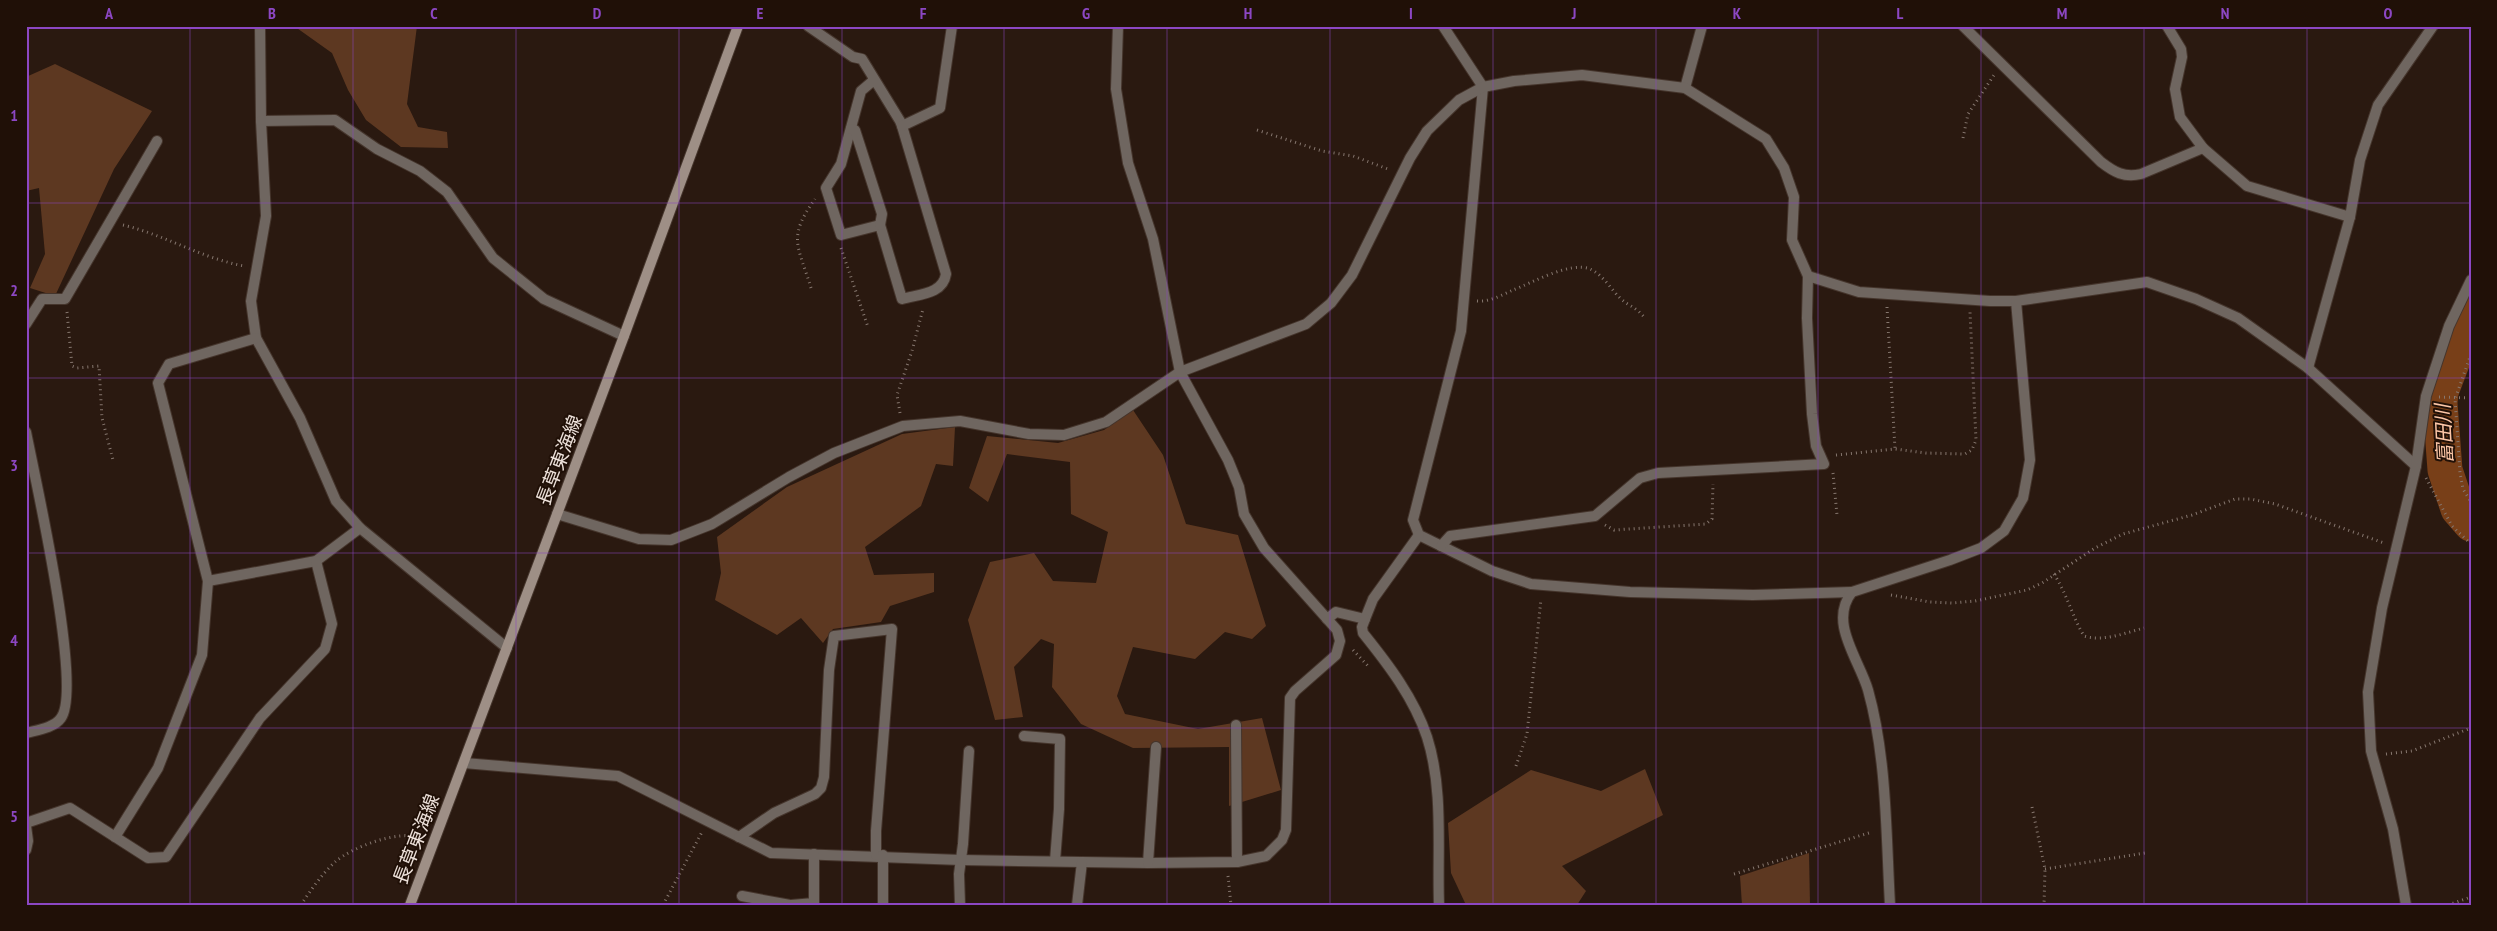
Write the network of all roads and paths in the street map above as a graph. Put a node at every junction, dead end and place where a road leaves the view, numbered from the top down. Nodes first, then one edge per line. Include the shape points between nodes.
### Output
1 (260, 26) edge
2 (738, 26) edge
3 (808, 26) edge
4 (952, 26) edge
5 (1118, 26) edge
6 (1443, 26) edge
7 (1702, 26) edge
8 (1963, 26) edge
9 (2167, 26) edge
10 (2434, 26) edge
11 (2002, 63) junction
12 (874, 80) junction
13 (1483, 87) junction
14 (1685, 88) junction
15 (261, 121) junction
16 (902, 126) junction
17 (851, 129) junction
18 (1257, 130) dead end
19 (1963, 138) dead end
20 (157, 140) dead end
21 (2203, 148) junction
22 (1402, 174) junction
23 (826, 188) junction
24 (2350, 217) junction
25 (110, 222) junction
26 (880, 225) junction
27 (841, 235) junction
28 (257, 269) junction
29 (1808, 276) junction
30 (2471, 280) edge
31 (811, 288) dead end
32 (921, 294) junction
33 (1886, 294) junction
34 (65, 299) junction
35 (1464, 299) junction
36 (1969, 299) junction
37 (2016, 301) junction
38 (1644, 317) dead end
39 (26, 324) edge
40 (868, 328) dead end
41 (624, 336) junction
42 (256, 338) junction
43 (2471, 354) edge
44 (2308, 368) junction
45 (1180, 372) junction
46 (2471, 398) edge
47 (2455, 399) junction
48 (903, 426) junction
49 (26, 432) edge
50 (1895, 449) junction
51 (113, 460) dead end
52 (1827, 463) junction
53 (2416, 466) junction
54 (1722, 470) junction
55 (2471, 502) edge
56 (557, 514) junction
57 (1836, 515) dead end
58 (1595, 516) junction
59 (360, 528) junction
60 (1419, 534) junction
61 (2471, 544) edge
62 (1441, 546) junction
63 (2397, 547) junction
64 (316, 561) junction
65 (2054, 574) junction
66 (208, 581) junction
67 (1877, 583) junction
68 (1543, 585) junction
69 (1852, 592) junction
70 (1327, 619) junction
71 (1365, 619) junction
72 (2144, 628) dead end
73 (506, 648) junction
74 (1236, 725) dead end
75 (2471, 728) edge
76 (26, 733) edge
77 (1024, 736) dead end
78 (1156, 747) dead end
79 (969, 751) dead end
80 (2372, 756) junction
81 (464, 763) junction
82 (1516, 766) dead end
83 (2032, 807) dead end
84 (708, 821) junction
85 (26, 825) edge
86 (1885, 828) junction
87 (115, 837) junction
88 (739, 837) junction
89 (433, 843) junction
90 (26, 850) edge
91 (2144, 853) dead end
92 (814, 854) junction
93 (880, 855) junction
94 (961, 860) junction
95 (1055, 862) junction
96 (1082, 862) junction
97 (1232, 862) junction
98 (1148, 863) junction
99 (2045, 869) junction
100 (1734, 874) dead end
101 (742, 896) dead end
102 (2471, 897) edge
103 (301, 905) edge
104 (410, 905) edge
105 (663, 905) edge
106 (791, 905) edge
107 (883, 905) edge
108 (960, 905) edge
109 (1077, 905) edge
110 (1231, 905) edge
111 (1439, 905) edge
112 (1890, 905) edge
113 (2044, 905) edge
114 (2406, 905) edge
115 (2448, 905) edge

1 - 15 street
2 - 41 main road, 長草東海線
3 - 12 street via 853,57 862,59
4 - 16 street via 940,108
5 - 45 street via 1116,89 1128,163 1153,239
6 - 13 street
7 - 14 street
8 - 11 street
9 - 21 street via 2181,48 2175,89 2180,117
10 - 24 street via 2378,105 2360,160
11 - 19 path via 1968,114
11 - 21 street via 2101,162 2118,173 2141,174
12 - 16 street
12 - 17 street via 861,91
13 - 14 street via 1582,75
13 - 22 street via 1459,100 1427,131
13 - 35 street
14 - 29 street via 1766,139 1784,168 1794,197 1792,240
15 - 28 street via 266,216
15 - 41 street via 335,120 377,149 420,171 447,192 493,258 544,299
16 - 32 street via 946,274 940,288
17 - 23 street via 841,164
17 - 26 street via 855,130 882,214
18 - 22 path via 1322,151 1353,156
20 - 25 street
21 - 24 street via 2247,186
22 - 45 street via 1352,275 1331,303 1306,324
23 - 27 street
23 - 31 path via 802,217 796,237
24 - 44 street
25 - 28 path via 163,236 192,252 220,262
25 - 34 street
26 - 27 street
26 - 32 street via 902,299
27 - 40 path via 839,244
28 - 42 street via 251,301
29 - 33 street via 1859,292
29 - 52 street via 1812,414 1816,446
30 - 53 street via 2449,326 2426,396
32 - 48 path via 924,307 897,395
33 - 36 street
33 - 50 path
34 - 39 street via 42,299
34 - 51 path via 72,366 99,366 102,418
35 - 38 path via 1494,299 1554,273 1581,268 1590,269 1599,276
35 - 60 street via 1461,331 1413,520
36 - 37 street
36 - 50 path via 1976,440 1972,450 1965,454
37 - 44 street via 2146,282 2238,318
37 - 67 street via 2030,460 2023,498 2004,531 1980,548
41 - 56 main road, 長草東海線
42 - 59 street via 300,418 336,501
42 - 66 street via 169,364 158,383
43 - 47 path
44 - 53 street
45 - 48 street via 1106,422 1064,434 1029,434 960,420
45 - 70 street via 1228,460 1239,487 1244,514 1264,548
46 - 47 path
47 - 55 path via 2460,473 2463,489
48 - 56 street via 834,453 712,524 671,540 639,539
49 - 76 street via 65,641 66,706 60,719 50,726
50 - 52 path via 1836,456
52 - 54 street
52 - 57 path via 1832,465
53 - 61 path via 2429,482 2452,526
53 - 63 street
54 - 58 street via 1658,473 1640,478
54 - 58 path via 1712,486 1712,519 1706,524 1614,530
56 - 73 main road, 長草東海線
58 - 62 street via 1450,536
59 - 64 street
59 - 73 street
60 - 62 street
60 - 71 street via 1373,599
62 - 68 street via 1492,571
63 - 65 path via 2352,534 2276,504 2235,499 2123,534
63 - 80 street via 2382,608 2368,692
64 - 66 street
64 - 87 street via 332,624 325,649 260,718 166,857 148,858
65 - 67 path via 2027,590 1952,603 1892,596
65 - 72 path via 2084,636 2106,638
66 - 87 street via 202,656 158,768
67 - 69 street
68 - 69 street via 1630,592 1753,595
68 - 82 path via 1527,734
69 - 86 street via 1844,602 1841,617 1866,681 1878,725
70 - 71 street via 1336,612
70 - 97 street via 1337,630 1339,649 1290,698 1286,830 1282,840 1266,856
71 - 111 street via 1363,633 1388,665 1418,715 1427,738 1438,792
73 - 81 main road, 長草東海線
74 - 97 street
75 - 80 path via 2412,751
77 - 95 street via 1060,739
78 - 98 street
79 - 94 street
80 - 114 street via 2393,829
81 - 84 street via 618,776
81 - 89 main road, 長草東海線
83 - 99 path
84 - 88 street
84 - 105 path
85 - 87 street via 70,808
85 - 90 street
86 - 100 path
86 - 112 street
88 - 92 street via 771,853
88 - 93 street via 774,813 821,788 834,636 892,629 876,831
89 - 103 path via 412,834 356,848 334,863
89 - 104 main road, 長草東海線
91 - 99 path
92 - 93 street
92 - 106 street via 814,902
93 - 94 street
93 - 107 street
94 - 95 street
94 - 108 street
95 - 96 street
96 - 98 street
96 - 109 street
97 - 98 street
97 - 110 path
99 - 113 path
101 - 106 street
102 - 115 path

